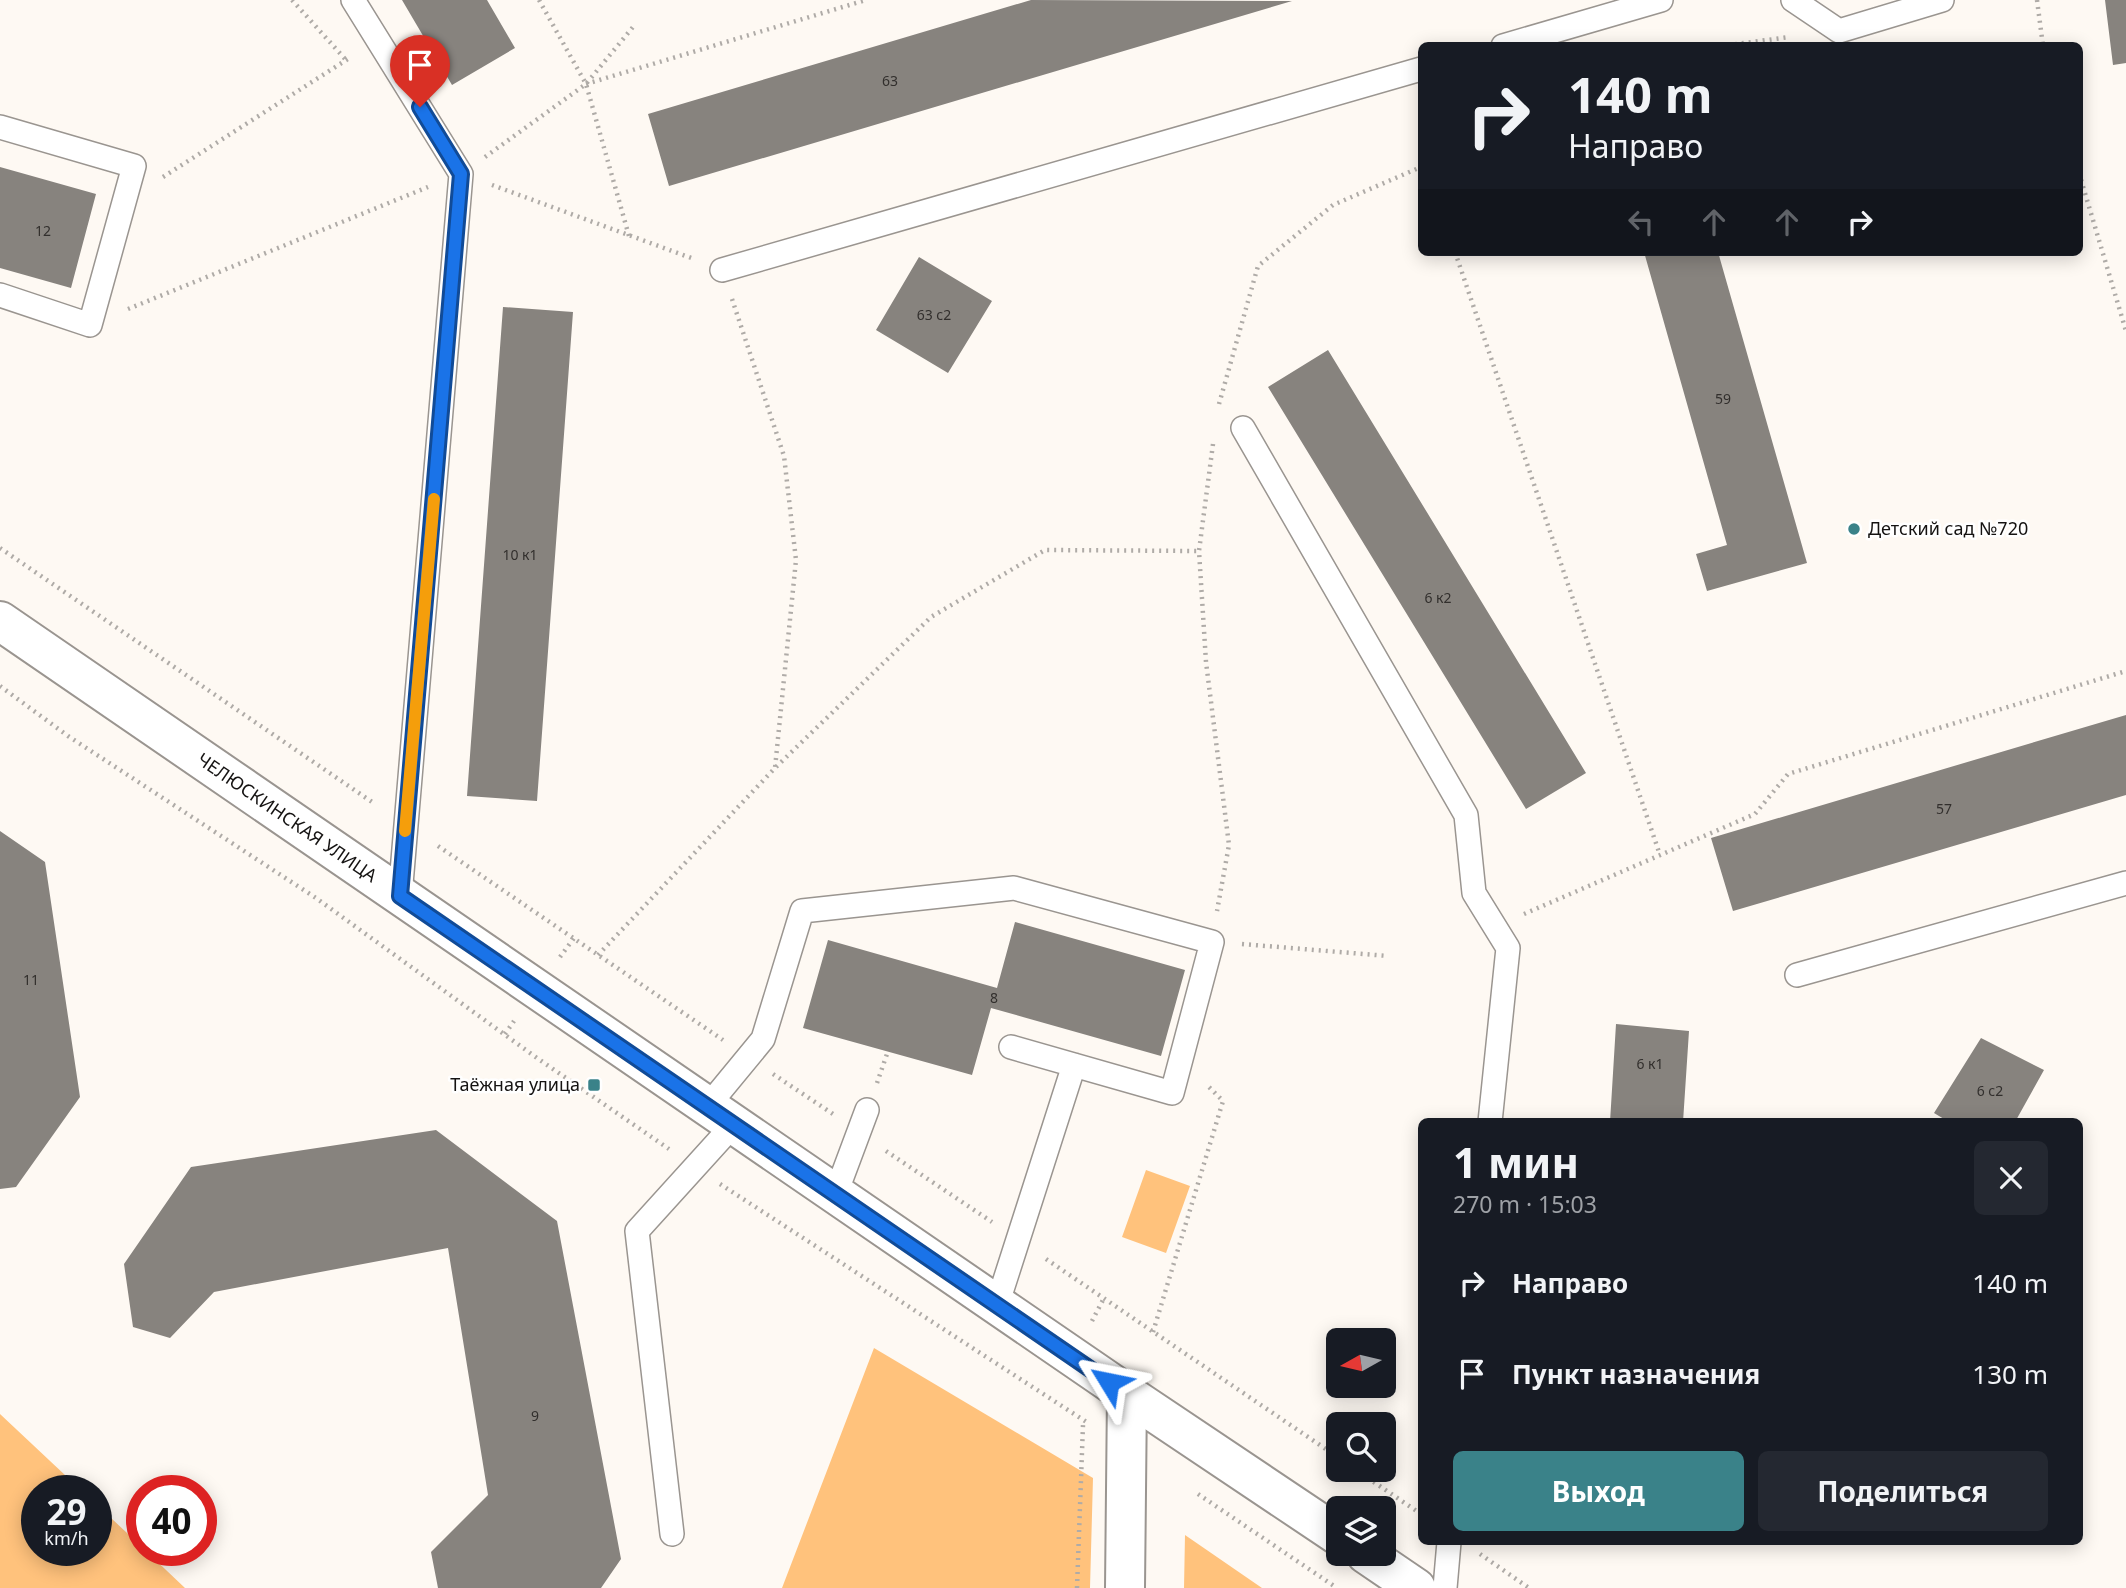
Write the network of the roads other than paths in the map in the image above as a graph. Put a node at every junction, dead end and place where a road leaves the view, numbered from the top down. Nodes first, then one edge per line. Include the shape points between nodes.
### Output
1 (353, 0) edge
2 (1661, 0) edge
3 (1793, 0) edge
4 (1942, 0) edge
5 (1517, 42) edge
6 (1418, 70) edge
7 (0, 127) edge
8 (722, 270) road end
9 (0, 295) edge
10 (1243, 428) dead end
11 (0, 621) edge
12 (2126, 883) edge
13 (400, 896) junction
14 (1797, 975) dead end
15 (1011, 1047) dead end
16 (1074, 1065) junction
17 (867, 1110) dead end
18 (721, 1116) junction
19 (1490, 1118) edge
20 (836, 1193) junction
21 (997, 1305) junction
22 (1127, 1394) junction
23 (1326, 1527) edge
24 (672, 1534) dead end
25 (1449, 1545) edge
26 (1384, 1566) edge
27 (1125, 1588) edge
28 (1416, 1588) edge
29 (1445, 1588) edge

1 - 13 lane via 461,174
2 - 5 lane
3 - 4 lane via 1839,31
6 - 8 lane
7 - 9 lane via 134,166 90,325
10 - 19 lane via 1466,815 1474,893 1508,948
11 - 13 street, ЧЕЛЮСКИНСКАЯ УЛИЦА
12 - 14 lane
13 - 18 street, ЧЕЛЮСКИНСКАЯ УЛИЦА
15 - 16 lane
16 - 18 lane via 1172,1093 1212,942 1014,888 802,911 763,1039 748,1057
16 - 21 lane
17 - 20 lane
18 - 20 street, ЧЕЛЮСКИНСКАЯ УЛИЦА
18 - 24 lane via 695,1167 637,1231
20 - 21 street, ЧЕЛЮСКИНСКАЯ УЛИЦА
21 - 22 street, ЧЕЛЮСКИНСКАЯ УЛИЦА
22 - 23 street, ЧЕЛЮСКИНСКАЯ УЛИЦА
22 - 27 street
25 - 29 lane
26 - 28 street

